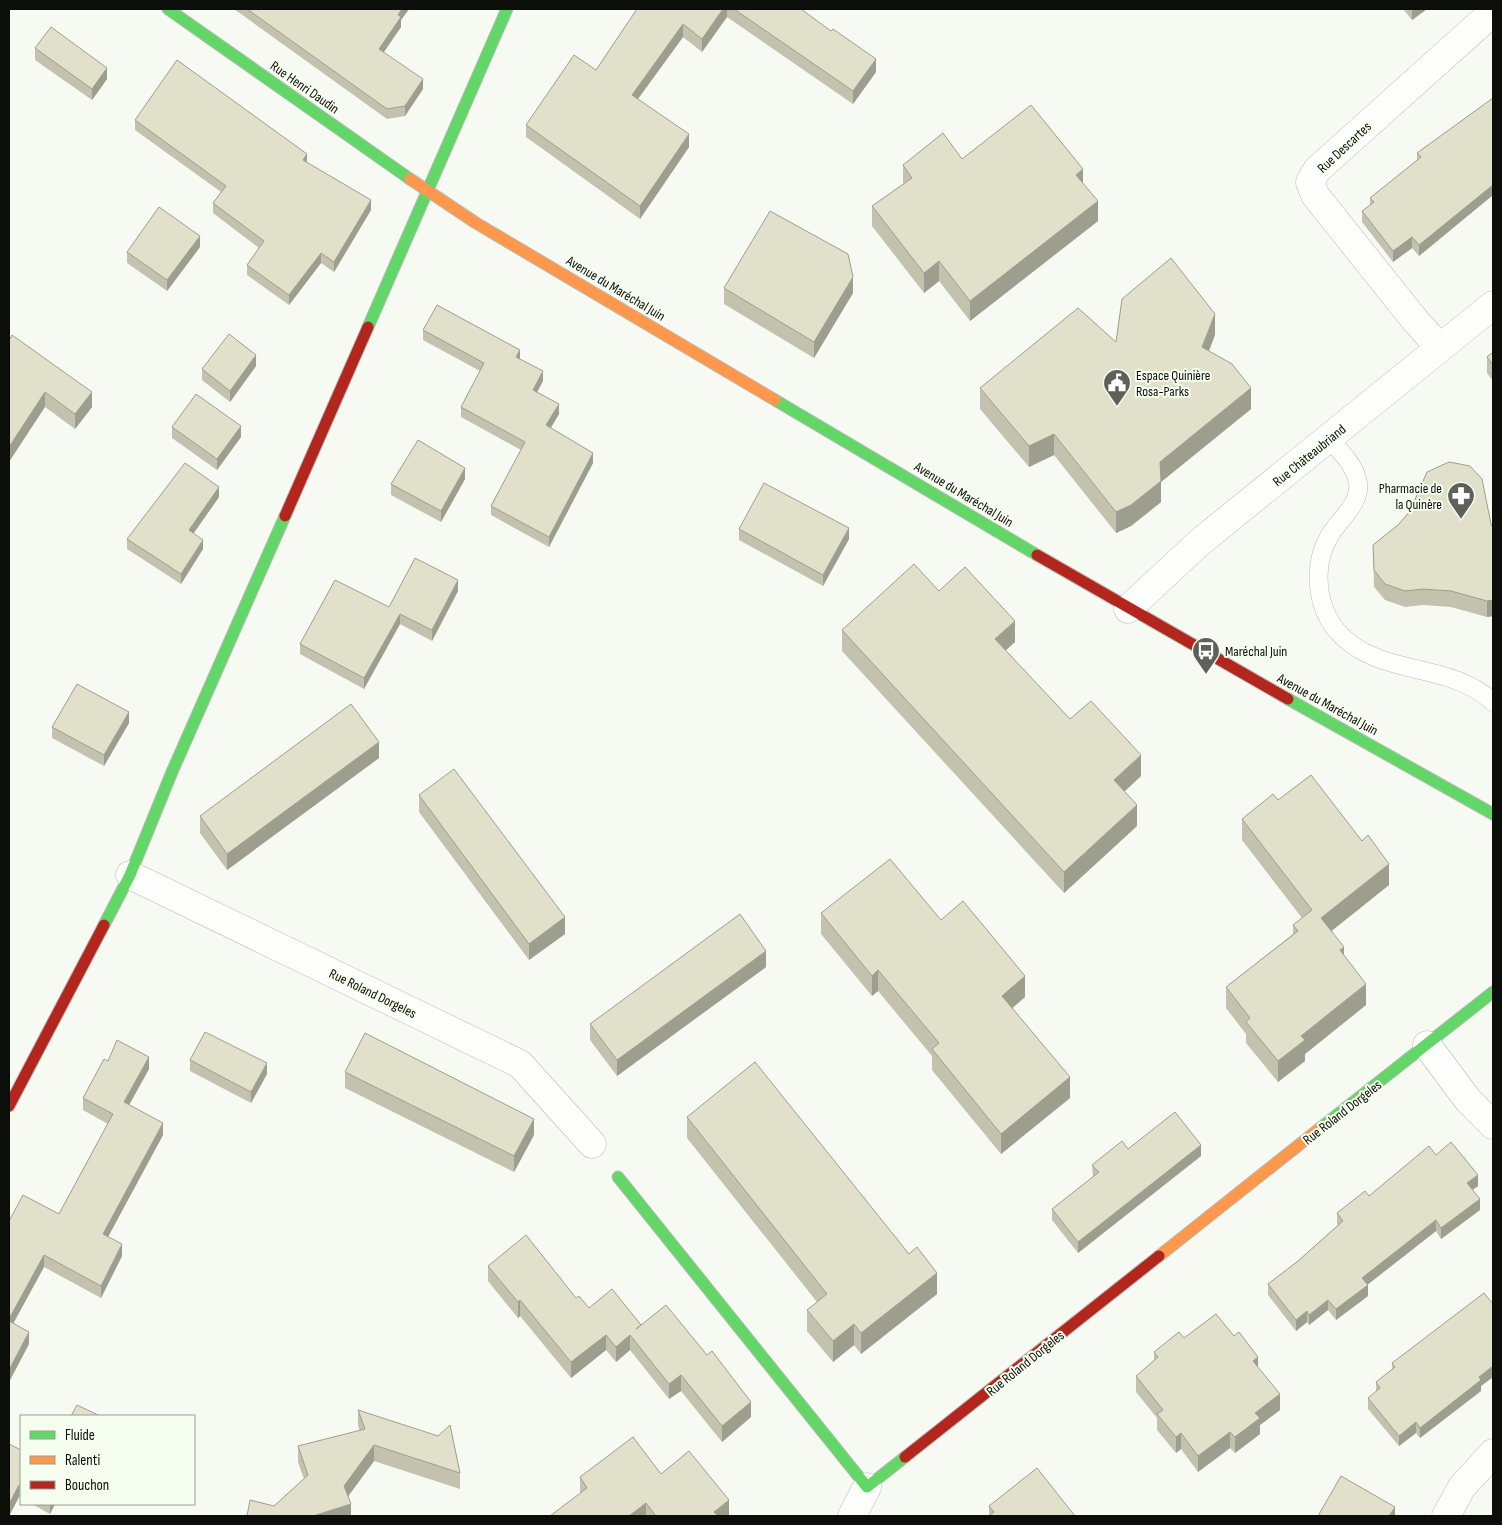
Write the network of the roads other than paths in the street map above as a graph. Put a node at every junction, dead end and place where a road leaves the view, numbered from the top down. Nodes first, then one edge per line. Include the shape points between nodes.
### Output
1 (168, 9) edge
2 (507, 9) edge
3 (1493, 12) edge
4 (426, 190) junction
5 (1493, 305) edge
6 (1440, 348) junction
7 (1329, 439) junction
8 (1128, 609) junction
9 (1493, 702) edge
10 (1493, 814) edge
11 (130, 875) junction
12 (1493, 992) edge
13 (1427, 1045) junction
14 (9, 1106) edge
15 (1493, 1125) edge
16 (592, 1144) dead end
17 (618, 1177) dead end
18 (1493, 1453) edge
19 (867, 1487) junction
20 (852, 1516) edge
21 (1446, 1516) edge

1 - 4 street, Rue Henri Daudin
2 - 4 street
3 - 6 street, Rue Descartes via 1317,170 1310,182 1315,195
4 - 8 street, Avenue du Maréchal Juin via 476,223
4 - 11 street
5 - 6 street, Rue Châteaubriand
6 - 7 street, Rue Châteaubriand
7 - 8 street, Rue Châteaubriand via 1200,542
7 - 9 lane via 1352,466 1358,484 1356,499 1328,537 1320,560 1318,588 1325,612 1336,630 1353,648 1375,659 1448,676
8 - 10 street, Avenue du Maréchal Juin
11 - 14 street
11 - 16 street, Rue Roland Dorgeles via 520,1064
12 - 13 street, Rue Roland Dorgeles
13 - 15 street via 1468,1100
13 - 19 street, Rue Roland Dorgeles
17 - 19 street
18 - 21 street via 1462,1487
19 - 20 street

